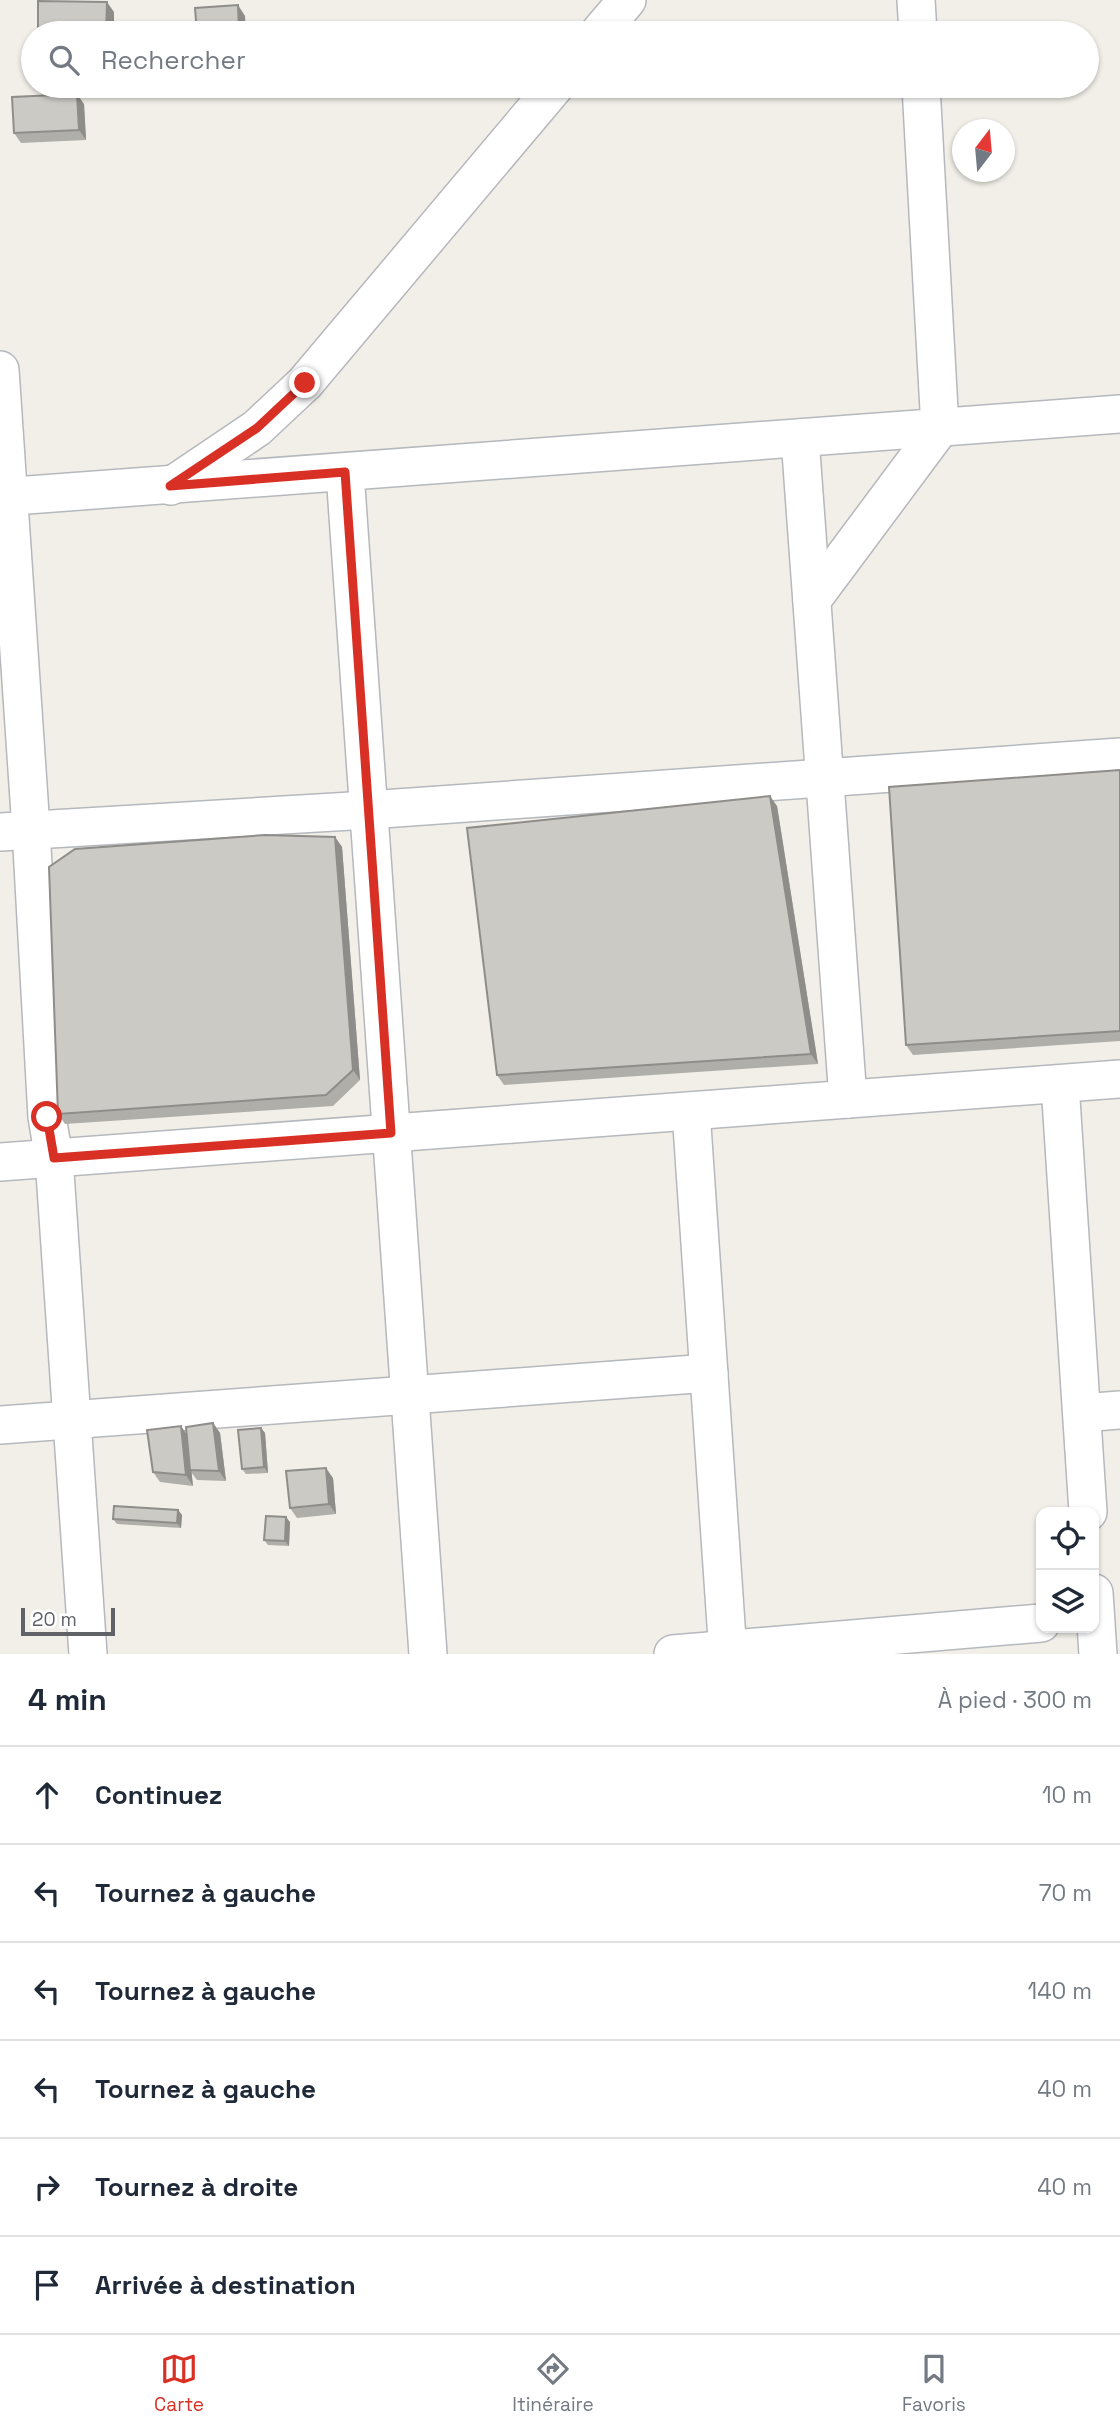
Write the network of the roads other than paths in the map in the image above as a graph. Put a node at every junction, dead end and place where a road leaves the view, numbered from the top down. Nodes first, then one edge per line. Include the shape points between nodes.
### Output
1 (627, 0) edge
2 (916, 0) edge
3 (609, 21) edge
4 (917, 21) edge
5 (545, 98) edge
6 (922, 98) edge
7 (0, 370) edge
8 (1120, 414) edge
9 (940, 428) junction
10 (800, 438) junction
11 (345, 472) junction
12 (170, 486) junction
13 (4, 497) edge
14 (812, 600) junction
15 (1120, 757) edge
16 (826, 779) junction
17 (369, 810) junction
18 (16, 830) edge
19 (1120, 1079) edge
20 (1060, 1084) junction
21 (848, 1099) junction
22 (691, 1111) junction
23 (391, 1133) junction
24 (54, 1158) junction
25 (0, 1162) edge
26 (709, 1373) junction
27 (409, 1395) junction
28 (1120, 1410) edge
29 (1082, 1413) junction
30 (72, 1420) junction
31 (0, 1425) edge
32 (1088, 1507) edge
33 (1036, 1623) edge
34 (728, 1652) edge
35 (88, 1654) edge
36 (428, 1654) edge
37 (673, 1654) edge

1 - 3 street
2 - 4 street
5 - 12 street via 305,383 257,428
6 - 9 street
7 - 13 street
8 - 9 street
9 - 10 street
9 - 14 street
10 - 11 street
10 - 14 street
11 - 12 street
11 - 17 street
12 - 13 street
13 - 18 street
14 - 16 street
15 - 16 street
16 - 17 street
16 - 21 street
17 - 18 street
17 - 23 street
18 - 24 street
19 - 20 street
20 - 21 street
20 - 29 street
21 - 22 street
22 - 23 street
22 - 26 street
23 - 24 street
23 - 27 street
24 - 25 street
24 - 30 street
26 - 27 street
26 - 34 street
27 - 30 street
27 - 36 street
28 - 29 street
29 - 32 street
30 - 31 street
30 - 35 street
33 - 34 street
34 - 37 street

